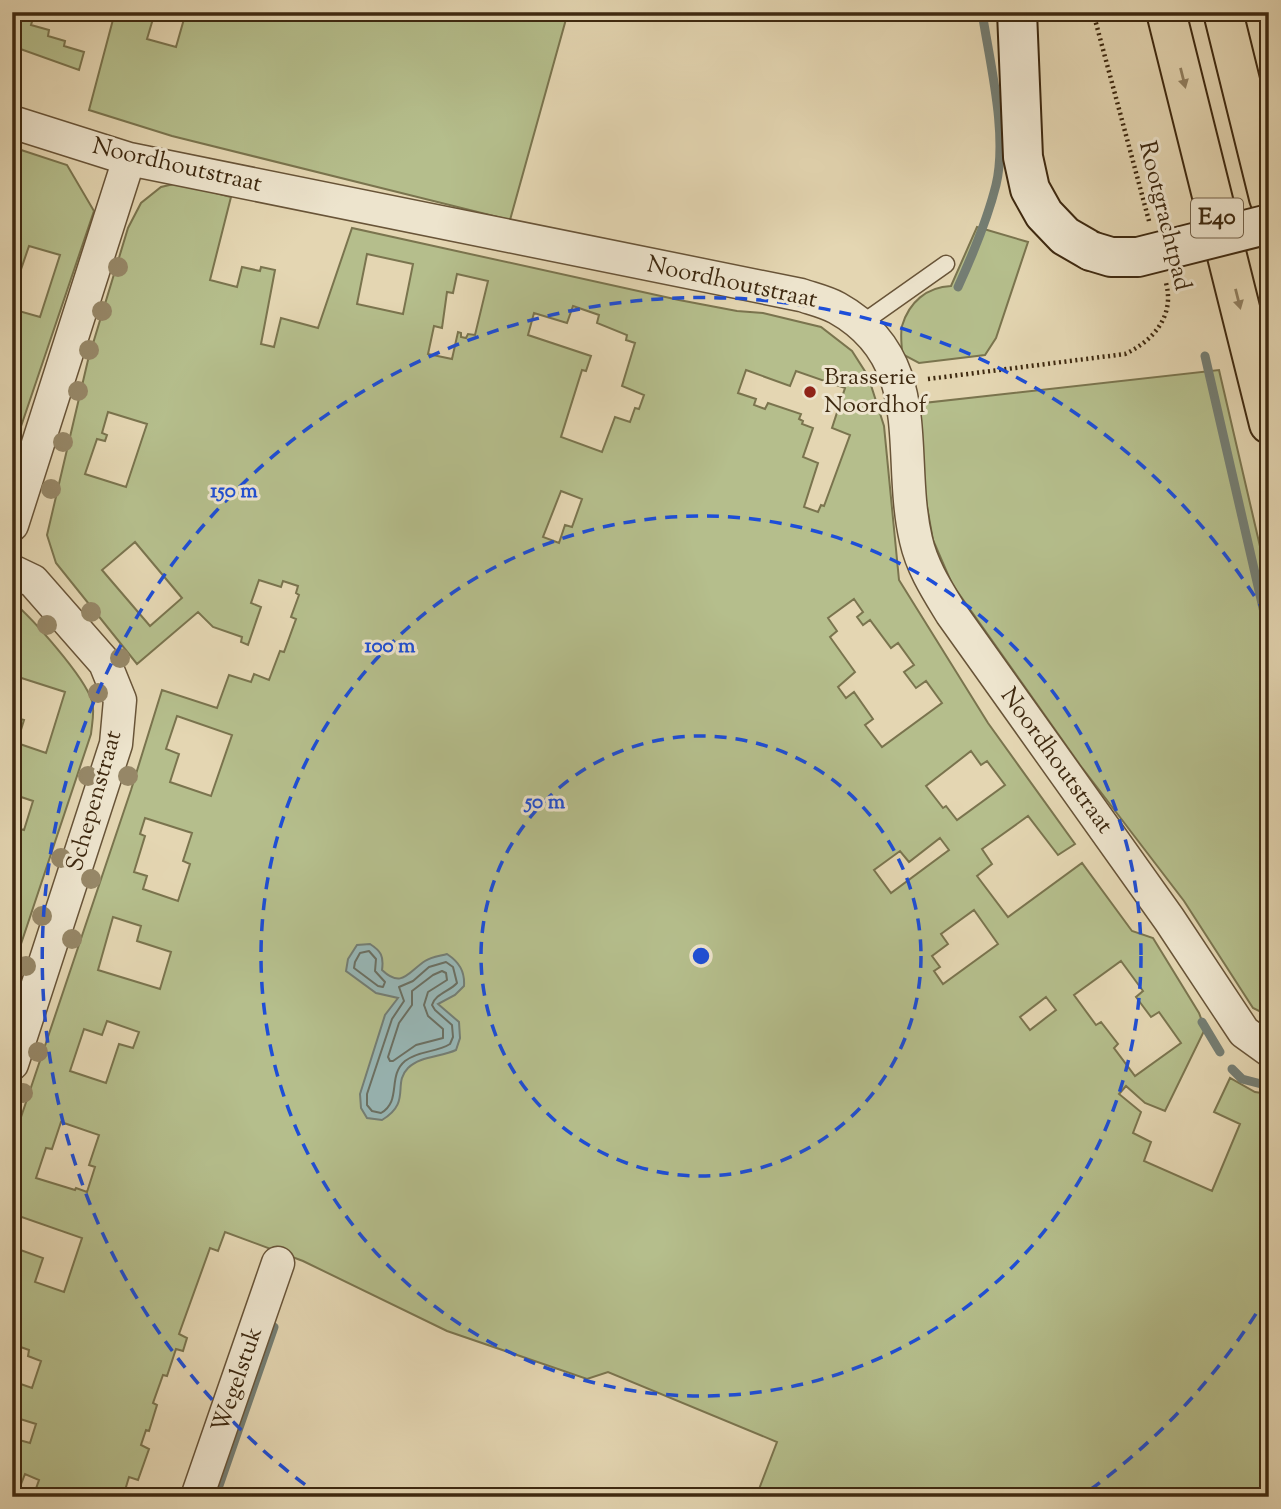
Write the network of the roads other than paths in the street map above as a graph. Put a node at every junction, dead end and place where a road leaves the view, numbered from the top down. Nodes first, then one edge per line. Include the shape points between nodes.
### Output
1 (1017, 12) edge
2 (1166, 12) edge
3 (1223, 12) edge
4 (12, 122) edge
5 (129, 159) junction
6 (1269, 198) edge
7 (1269, 224) edge
8 (946, 264) dead end
9 (861, 324) junction
10 (1269, 424) edge
11 (12, 525) edge
12 (12, 571) edge
13 (1269, 1050) edge
14 (12, 1065) edge
15 (278, 1264) dead end
16 (197, 1497) edge

1 - 7 street, bridge via 1023,157 1030,188 1044,215 1065,236 1111,257 1138,257
2 -> 10 highway, E40
3 - 6 highway, E40
4 - 5 street, Noordhoutstraat
5 - 9 street, Noordhoutstraat via 801,295 835,307
5 - 11 street
8 - 9 lane
9 - 13 street, Noordhoutstraat via 885,351 900,382 916,541 928,574 1244,1032
12 - 14 street, Schepenstraat via 33,581 105,663 120,700 116,744
15 - 16 street, Wegelstuk

